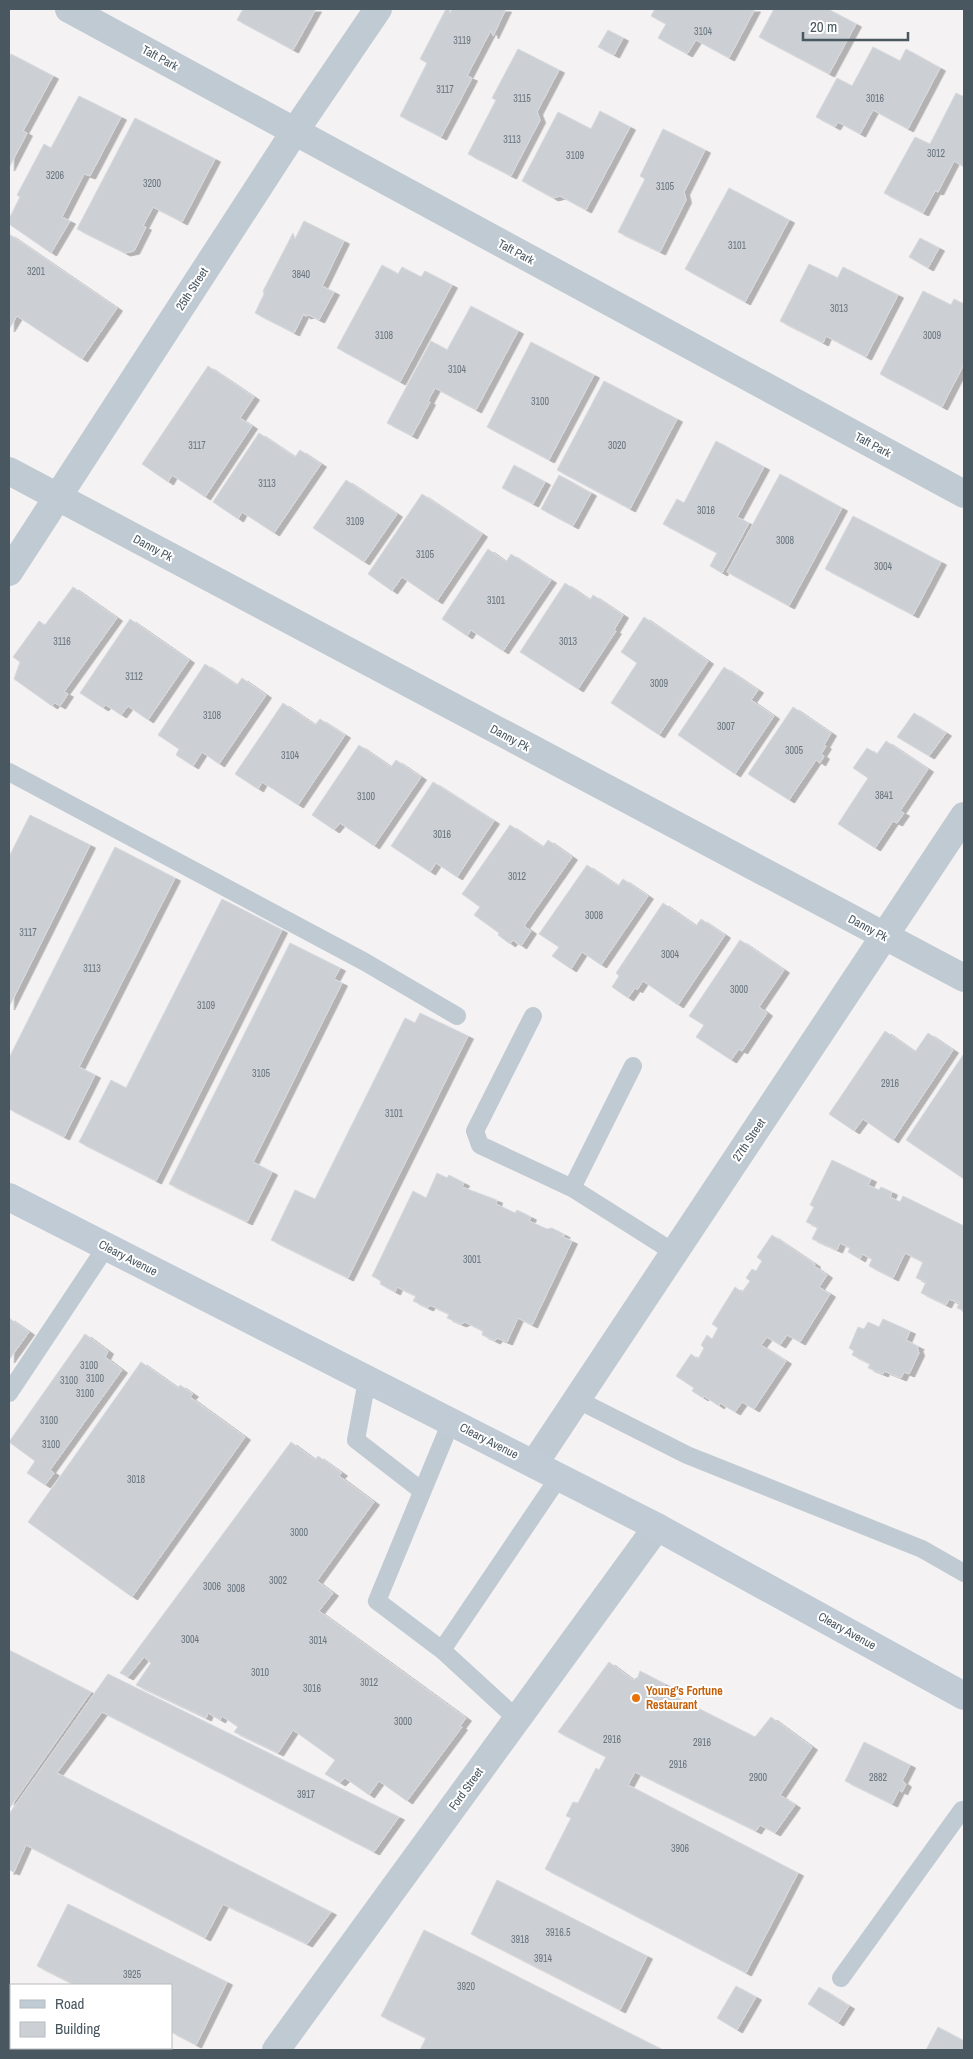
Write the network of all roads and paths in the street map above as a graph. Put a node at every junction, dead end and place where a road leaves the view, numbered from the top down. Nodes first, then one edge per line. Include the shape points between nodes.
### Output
1 (69, 9) edge
2 (378, 9) edge
3 (295, 131) junction
4 (9, 471) edge
5 (964, 494) edge
6 (56, 496) junction
7 (9, 572) edge
8 (9, 772) edge
9 (964, 816) edge
10 (884, 936) junction
11 (964, 978) edge
12 (457, 1016) dead end
13 (533, 1016) dead end
14 (633, 1066) dead end
15 (572, 1188) junction
16 (9, 1197) edge
17 (106, 1247) junction
18 (675, 1252) junction
19 (367, 1380) junction
20 (9, 1393) edge
21 (578, 1400) junction
22 (451, 1422) junction
23 (534, 1464) junction
24 (559, 1477) junction
25 (422, 1491) junction
26 (657, 1527) junction
27 (964, 1573) edge
28 (442, 1650) junction
29 (964, 1696) edge
30 (517, 1719) junction
31 (964, 1811) edge
32 (841, 1978) dead end
33 (276, 2050) edge

1 - 3 street, Taft Park
2 - 3 street, 25th Street
3 - 5 street, Taft Park
3 - 6 street, 25th Street
4 - 6 street, Danny Pk
6 - 7 street, 25th Street
6 - 10 street, Danny Pk
8 - 12 lane via 365,962
9 - 10 street, 27th Street
10 - 11 street, Danny Pk
10 - 18 street, 27th Street
13 - 15 lane via 475,1131 480,1145
14 - 15 lane
15 - 18 lane
16 - 17 street, Cleary Avenue
17 - 19 street, Cleary Avenue
17 - 20 lane
18 - 21 street, 27th Street
19 - 22 street, Cleary Avenue
19 - 25 lane via 356,1440
21 - 23 street, 27th Street
21 - 27 lane via 687,1455 922,1549
22 - 23 street, Cleary Avenue
22 - 25 lane
23 - 24 street, Cleary Avenue
24 - 26 street, Cleary Avenue
24 - 28 lane
25 - 28 lane via 378,1601
26 - 29 street, Cleary Avenue
26 - 30 street, Ford Street
28 - 30 lane
30 - 33 street, Ford Street
31 - 32 lane

